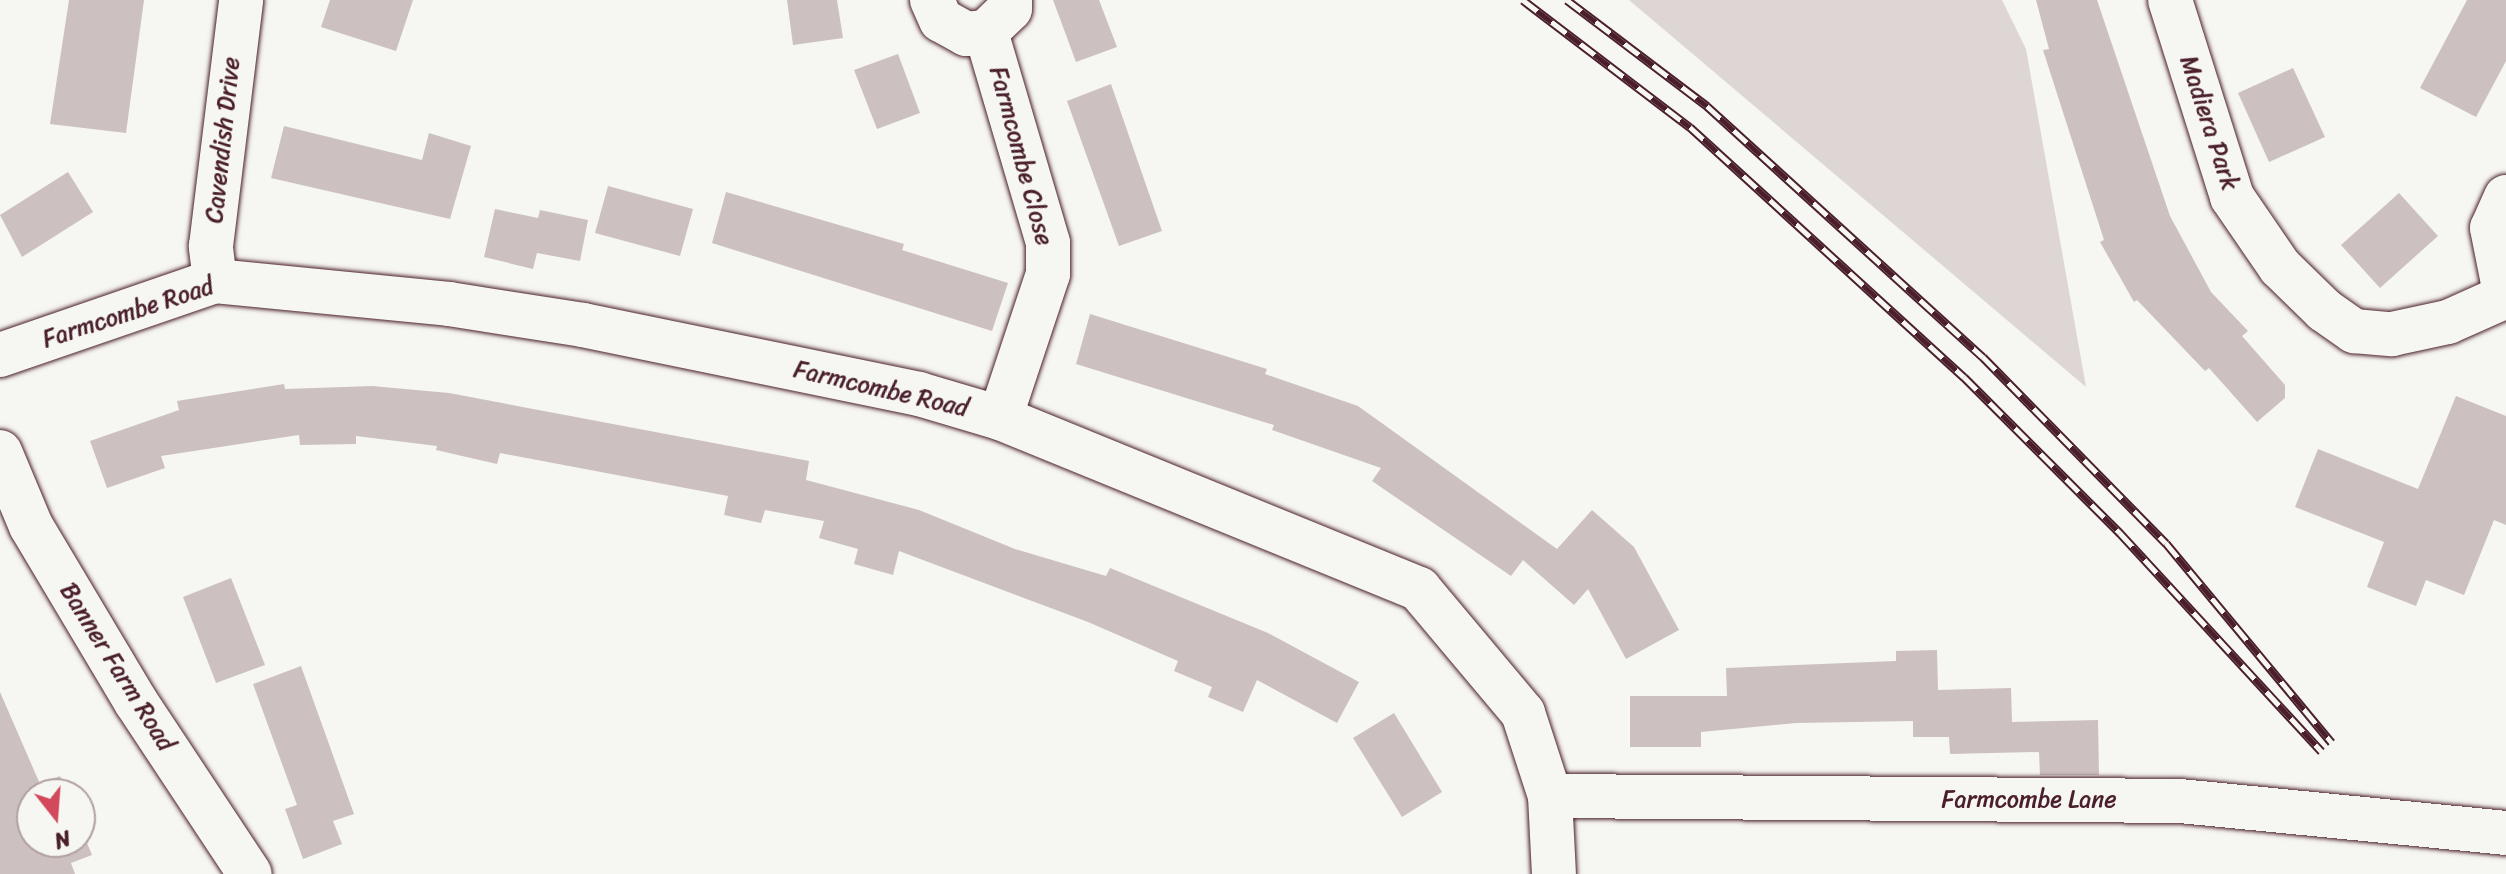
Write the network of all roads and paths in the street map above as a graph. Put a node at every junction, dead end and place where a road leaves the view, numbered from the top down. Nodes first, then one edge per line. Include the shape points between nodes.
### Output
1 (241, 0) edge
2 (932, 0) edge
3 (2170, 0) edge
4 (998, 16) edge
5 (2506, 197) edge
6 (215, 281) junction
7 (2505, 298) edge
8 (0, 355) edge
9 (1000, 418) junction
10 (0, 452) edge
11 (1550, 796) junction
12 (2506, 833) edge
13 (250, 874) edge
14 (1554, 874) edge

1 - 6 street, Cavendish Drive via 211,246
2 - 4 street, Farmcombe Close via 941,20 966,34
3 - 7 street, Madiera Park via 2232,197 2280,267 2324,310 2354,331 2392,334 2448,322
4 - 9 street, Farmcombe Close via 1048,243 1048,274
5 - 7 street via 2492,228
6 - 8 street, Farmcombe Road
6 - 9 street, Farmcombe Road via 449,304 583,325 919,394
9 - 11 street, Farmcombe Road via 1419,589 1523,713
10 - 13 street, Banner Farm Road via 31,526 136,702
11 - 12 street, Farmcombe Lane via 2180,801
11 - 14 street, Farmcombe Road

